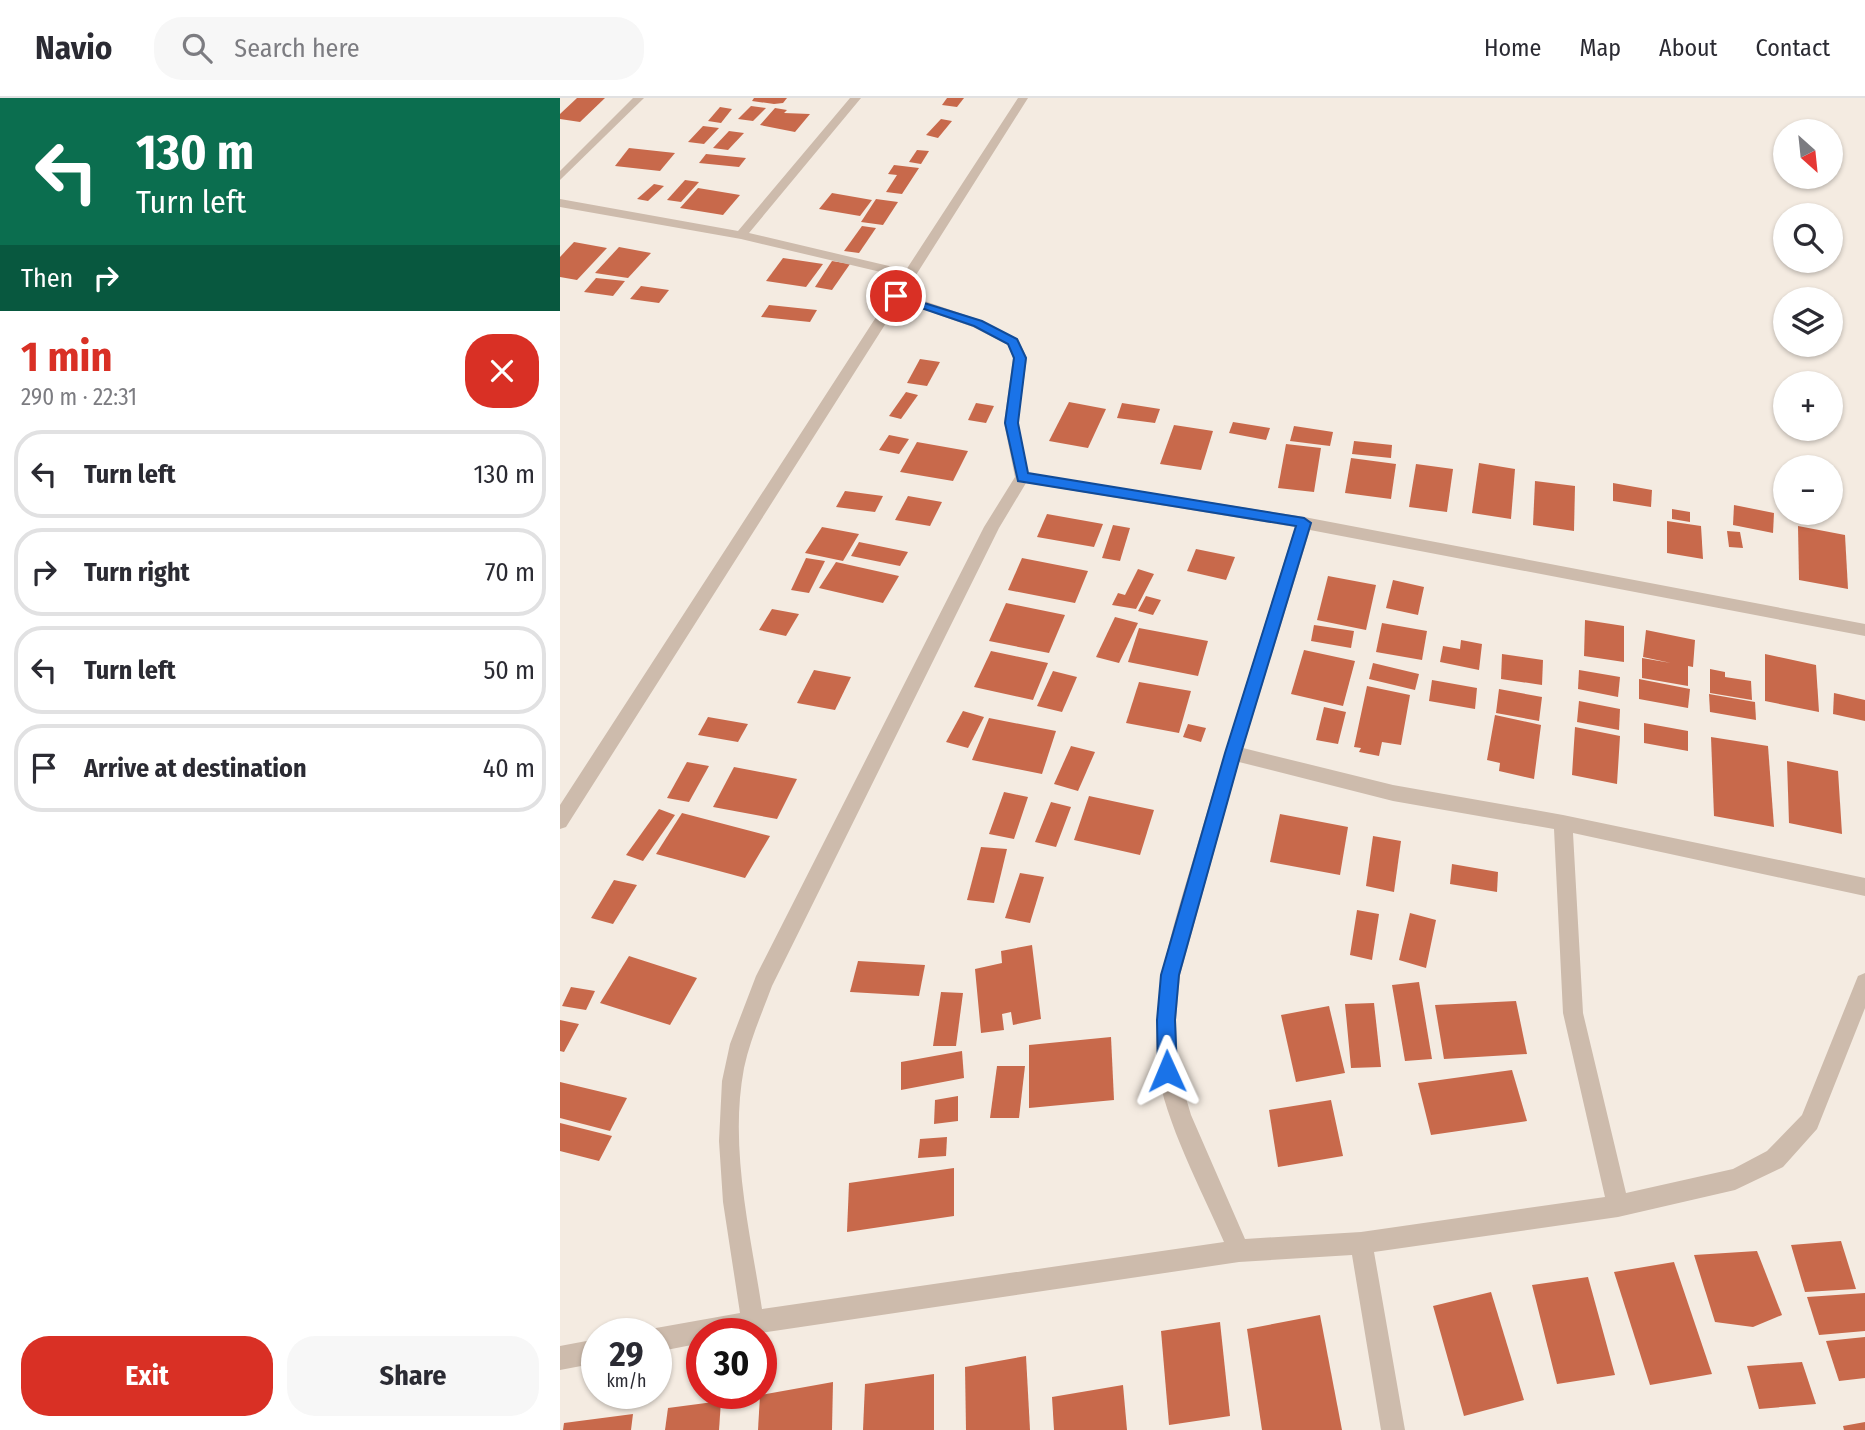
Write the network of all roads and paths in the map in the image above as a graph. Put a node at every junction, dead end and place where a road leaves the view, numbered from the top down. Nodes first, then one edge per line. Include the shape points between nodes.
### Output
1 (639, 98) edge
2 (856, 98) edge
3 (1023, 98) edge
4 (560, 177) edge
5 (560, 203) edge
6 (741, 235) junction
7 (909, 275) junction
8 (896, 296) junction
9 (1023, 477) junction
10 (1304, 523) junction
11 (1865, 630) edge
12 (1233, 753) junction
13 (560, 821) edge
14 (1563, 823) junction
15 (1865, 887) edge
16 (1865, 984) edge
17 (1618, 1206) junction
18 (1360, 1243) junction
19 (1239, 1251) junction
20 (752, 1318) edge
21 (777, 1318) edge
22 (581, 1354) edge
23 (560, 1358) edge
24 (1393, 1430) edge

1 - 4 street
2 - 6 street
3 - 7 street
5 - 6 street
6 - 7 street
7 - 8 street
8 - 9 street via 978,324 1013,342 1020,358 1011,423
8 - 13 street
9 - 10 street
9 - 20 street via 992,527 762,983 745,1032 732,1079 729,1135
10 - 11 street
10 - 12 street
12 - 14 street via 1393,793
12 - 19 street via 1170,975 1166,1020 1167,1071 1181,1116
14 - 15 street
14 - 17 street via 1573,1013
16 - 17 street via 1810,1122 1775,1159 1735,1179
17 - 18 street
18 - 19 street
18 - 24 street
19 - 21 street
22 - 23 street

